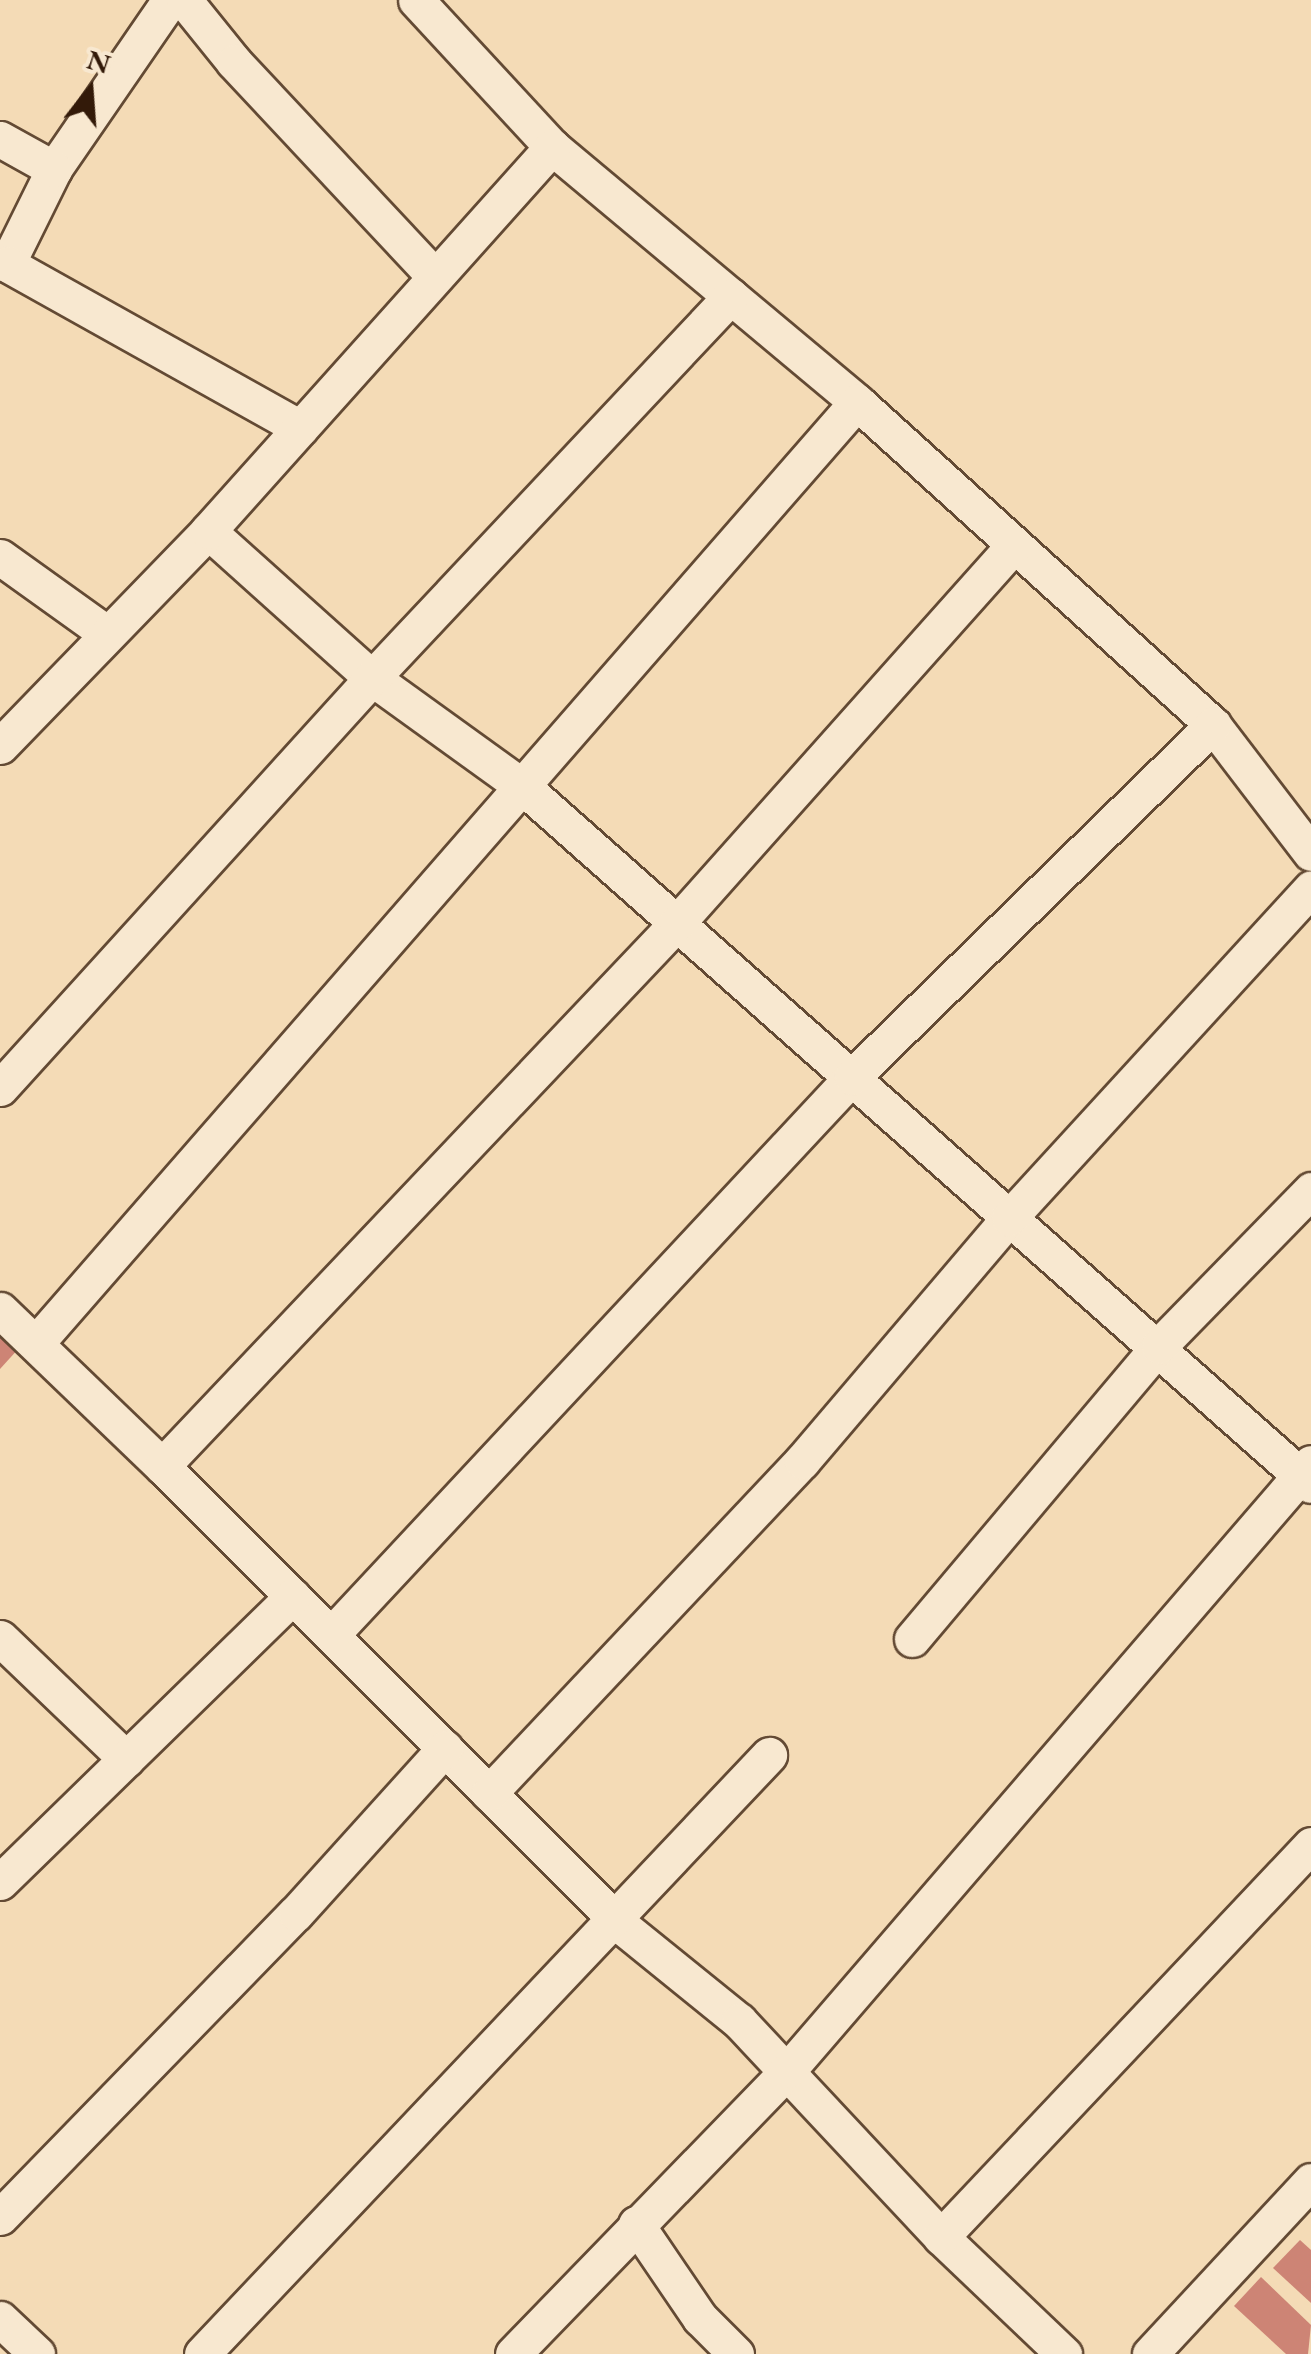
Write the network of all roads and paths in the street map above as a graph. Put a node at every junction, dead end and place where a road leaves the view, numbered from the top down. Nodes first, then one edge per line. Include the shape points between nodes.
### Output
1 (170, 0) edge
2 (184, 0) edge
3 (416, 0) edge
4 (0, 139) edge
5 (552, 146) junction
6 (54, 169) junction
7 (434, 276) junction
8 (731, 296) junction
9 (856, 402) junction
10 (300, 428) junction
11 (208, 531) junction
12 (1014, 544) junction
13 (0, 556) edge
14 (106, 633) junction
15 (372, 678) junction
16 (1213, 725) junction
17 (0, 746) edge
18 (522, 786) junction
19 (1311, 853) edge
20 (1311, 889) edge
21 (677, 923) junction
22 (852, 1078) junction
23 (0, 1088) edge
24 (1311, 1190) edge
25 (1008, 1218) junction
26 (0, 1310) edge
27 (37, 1342) junction
28 (1158, 1346) junction
29 (162, 1466) junction
30 (1308, 1474) edge
31 (293, 1596) junction
32 (332, 1634) junction
33 (0, 1638) edge
34 (912, 1639) dead end
35 (445, 1748) junction
36 (769, 1754) dead end
37 (126, 1760) junction
38 (490, 1793) junction
39 (1311, 1846) edge
40 (0, 1882) edge
41 (613, 1918) junction
42 (788, 2070) junction
43 (1311, 2181) edge
44 (0, 2217) edge
45 (636, 2224) junction
46 (941, 2237) junction
47 (0, 2319) edge
48 (37, 2354) edge
49 (202, 2354) edge
50 (513, 2354) edge
51 (736, 2354) edge
52 (1064, 2354) edge
53 (1150, 2354) edge

1 - 6 street
2 - 7 street
3 - 5 street
4 - 6 street
5 - 7 street
5 - 8 street
6 - 10 street via 7,264
7 - 10 street
8 - 9 street
8 - 15 street
9 - 12 street
9 - 18 street
10 - 11 street
11 - 14 street
11 - 15 street
12 - 16 street
12 - 21 street
13 - 14 street
14 - 17 street
15 - 18 street
15 - 23 street
16 - 19 street
16 - 22 street
18 - 21 street
18 - 27 street
20 - 25 street
21 - 22 street
21 - 29 street
22 - 25 street
22 - 32 street
24 - 28 street
25 - 28 street
25 - 38 street via 802,1462
26 - 27 street
27 - 29 street
28 - 30 street
28 - 34 street
29 - 31 street
30 - 42 street
31 - 32 street
31 - 37 street
32 - 35 street
33 - 37 street
35 - 38 street
35 - 44 street via 296,1914
36 - 41 street
37 - 40 street
38 - 41 street
39 - 46 street
41 - 42 street
41 - 49 street
42 - 45 street
42 - 46 street
43 - 53 street
45 - 50 street
45 - 51 street via 700,2318
46 - 52 street
47 - 48 street

